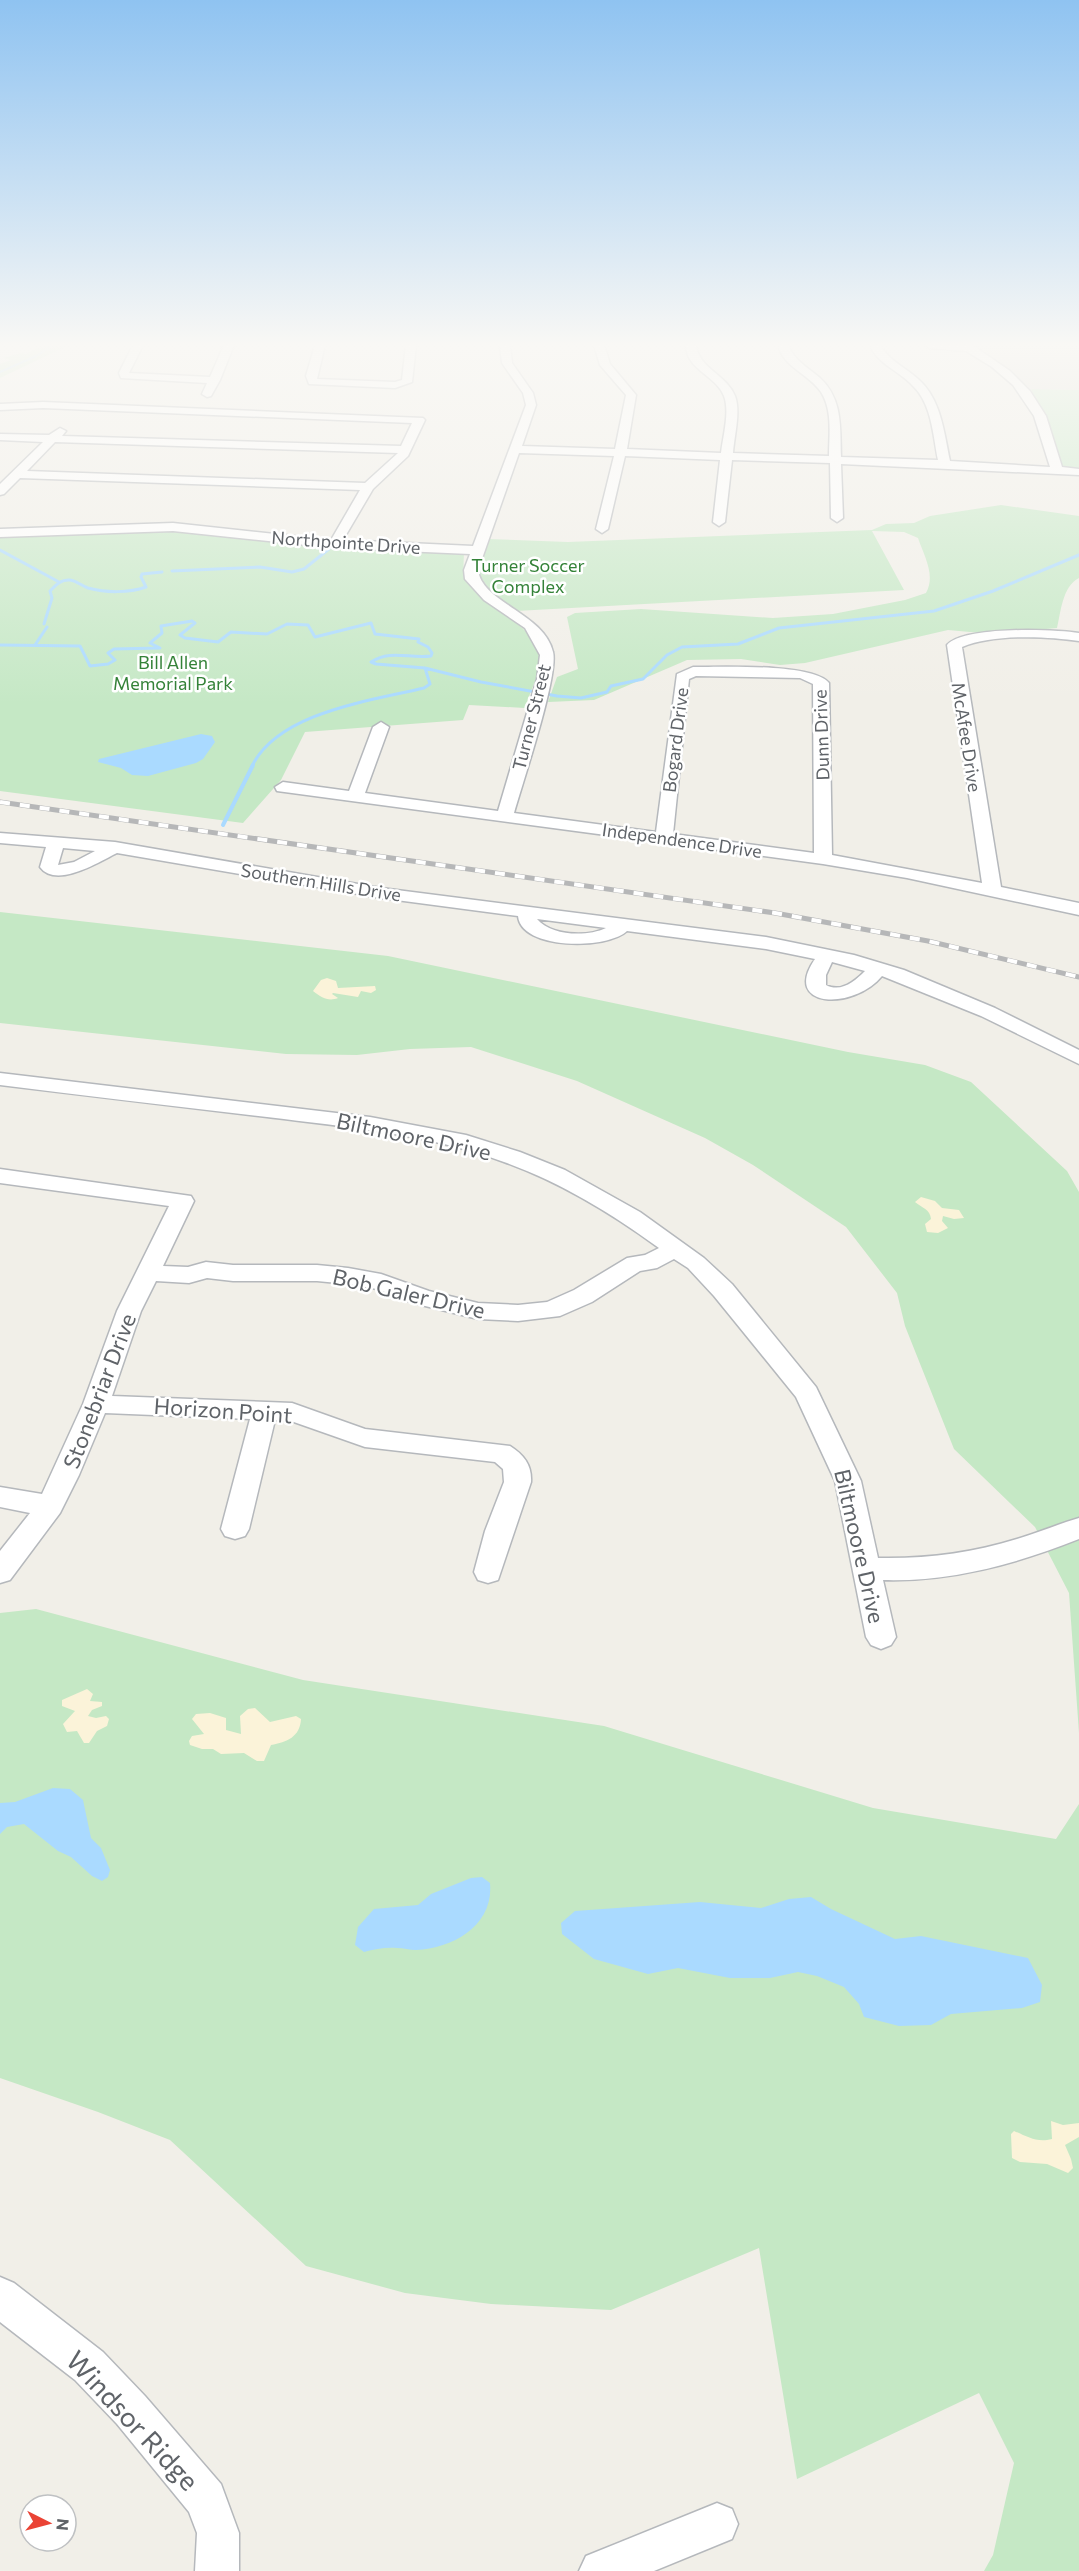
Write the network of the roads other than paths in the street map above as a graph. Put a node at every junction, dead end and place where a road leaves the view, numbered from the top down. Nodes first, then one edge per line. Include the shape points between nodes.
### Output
1 (26, 465) edge
2 (393, 465) edge
3 (508, 465) edge
4 (617, 465) edge
5 (727, 465) edge
6 (836, 465) edge
7 (963, 465) edge
8 (1055, 465) edge
9 (1057, 470) junction
10 (1077, 472) dead end
11 (17, 474) junction
12 (368, 487) junction
13 (0, 491) edge
14 (837, 519) dead end
15 (719, 522) dead end
16 (602, 529) dead end
17 (0, 533) edge
18 (335, 544) junction
19 (477, 550) junction
20 (1079, 637) edge
21 (750, 673) joint
22 (381, 728) dead end
23 (283, 787) dead end
24 (355, 796) junction
25 (505, 816) junction
26 (664, 836) junction
27 (0, 838) edge
28 (56, 843) junction
29 (115, 847) junction
30 (824, 859) junction
31 (992, 890) junction
32 (1079, 909) edge
33 (827, 956) junction
34 (877, 969) junction
35 (1079, 1058) edge
36 (0, 1079) edge
37 (0, 1176) edge
38 (657, 1234) junction
39 (676, 1248) junction
40 (635, 1263) junction
41 (150, 1265) junction
42 (96, 1404) junction
43 (265, 1410) junction
44 (0, 1497) edge
45 (50, 1506) junction
46 (1079, 1528) edge
47 (235, 1529) dead end
48 (866, 1569) junction
49 (0, 1572) edge
50 (488, 1572) dead end
51 (881, 1637) dead end
52 (0, 2297) edge
53 (717, 2524) dead end
54 (217, 2571) edge
55 (601, 2571) edge

1 - 11 street
2 - 12 street
3 - 19 street, Turner Street
4 - 16 street
5 - 15 street
6 - 14 street
7 - 9 street
8 - 9 street
9 - 10 street
11 - 12 street
11 - 13 street
12 - 18 street
17 - 18 street, Northpointe Drive via 155,527
18 - 19 street, Northpointe Drive
19 - 25 street, Turner Street via 472,579 537,633 546,655 543,679
20 - 31 street, McAfee Drive via 1016,636 960,641 954,645
21 - 26 street, Bogard Drive via 693,671 682,677
21 - 30 street, Dunn Drive via 801,674 821,683
22 - 24 street
23 - 24 street, Independence Drive
24 - 25 street, Independence Drive
25 - 26 street, Independence Drive
26 - 30 street, Independence Drive
27 - 28 street, Southern Hills Drive
28 - 29 street, Southern Hills Drive
28 - 29 street via 49,867 55,871 79,866
29 - 33 street, Southern Hills Drive via 527,913 528,923 533,927 563,938 599,936 625,926 766,943
30 - 31 street, Independence Drive
31 - 32 street, Independence Drive
33 - 34 street, Southern Hills Drive
33 - 34 street via 815,978 816,986 827,993 848,993 871,978
34 - 35 street, Southern Hills Drive via 938,989
36 - 38 street, Biltmoore Drive via 370,1123 458,1140 557,1176
37 - 41 street, Stonebriar Drive via 183,1201
38 - 39 street, Biltmoore Drive
38 - 40 street, Bob Galer Drive via 635,1253
39 - 40 street, Bob Galer Drive via 649,1263
39 - 48 street, Biltmoore Drive via 723,1290 807,1393 848,1481
40 - 41 street, Bob Galer Drive via 583,1296 551,1310 518,1313 469,1309 348,1276 206,1270 189,1275
41 - 42 street, Stonebriar Drive
42 - 43 street, Horizon Point
42 - 45 street, Stonebriar Drive
43 - 47 street
43 - 50 street, Horizon Point via 292,1412 365,1438 487,1450 511,1457 518,1471 517,1486 503,1518
44 - 45 street
45 - 49 street, Stonebriar Drive
46 - 48 street via 975,1563 940,1568
48 - 51 street, Biltmoore Drive
52 - 54 street, Windsor Ridge via 89,2366 207,2499 218,2533
53 - 55 street

